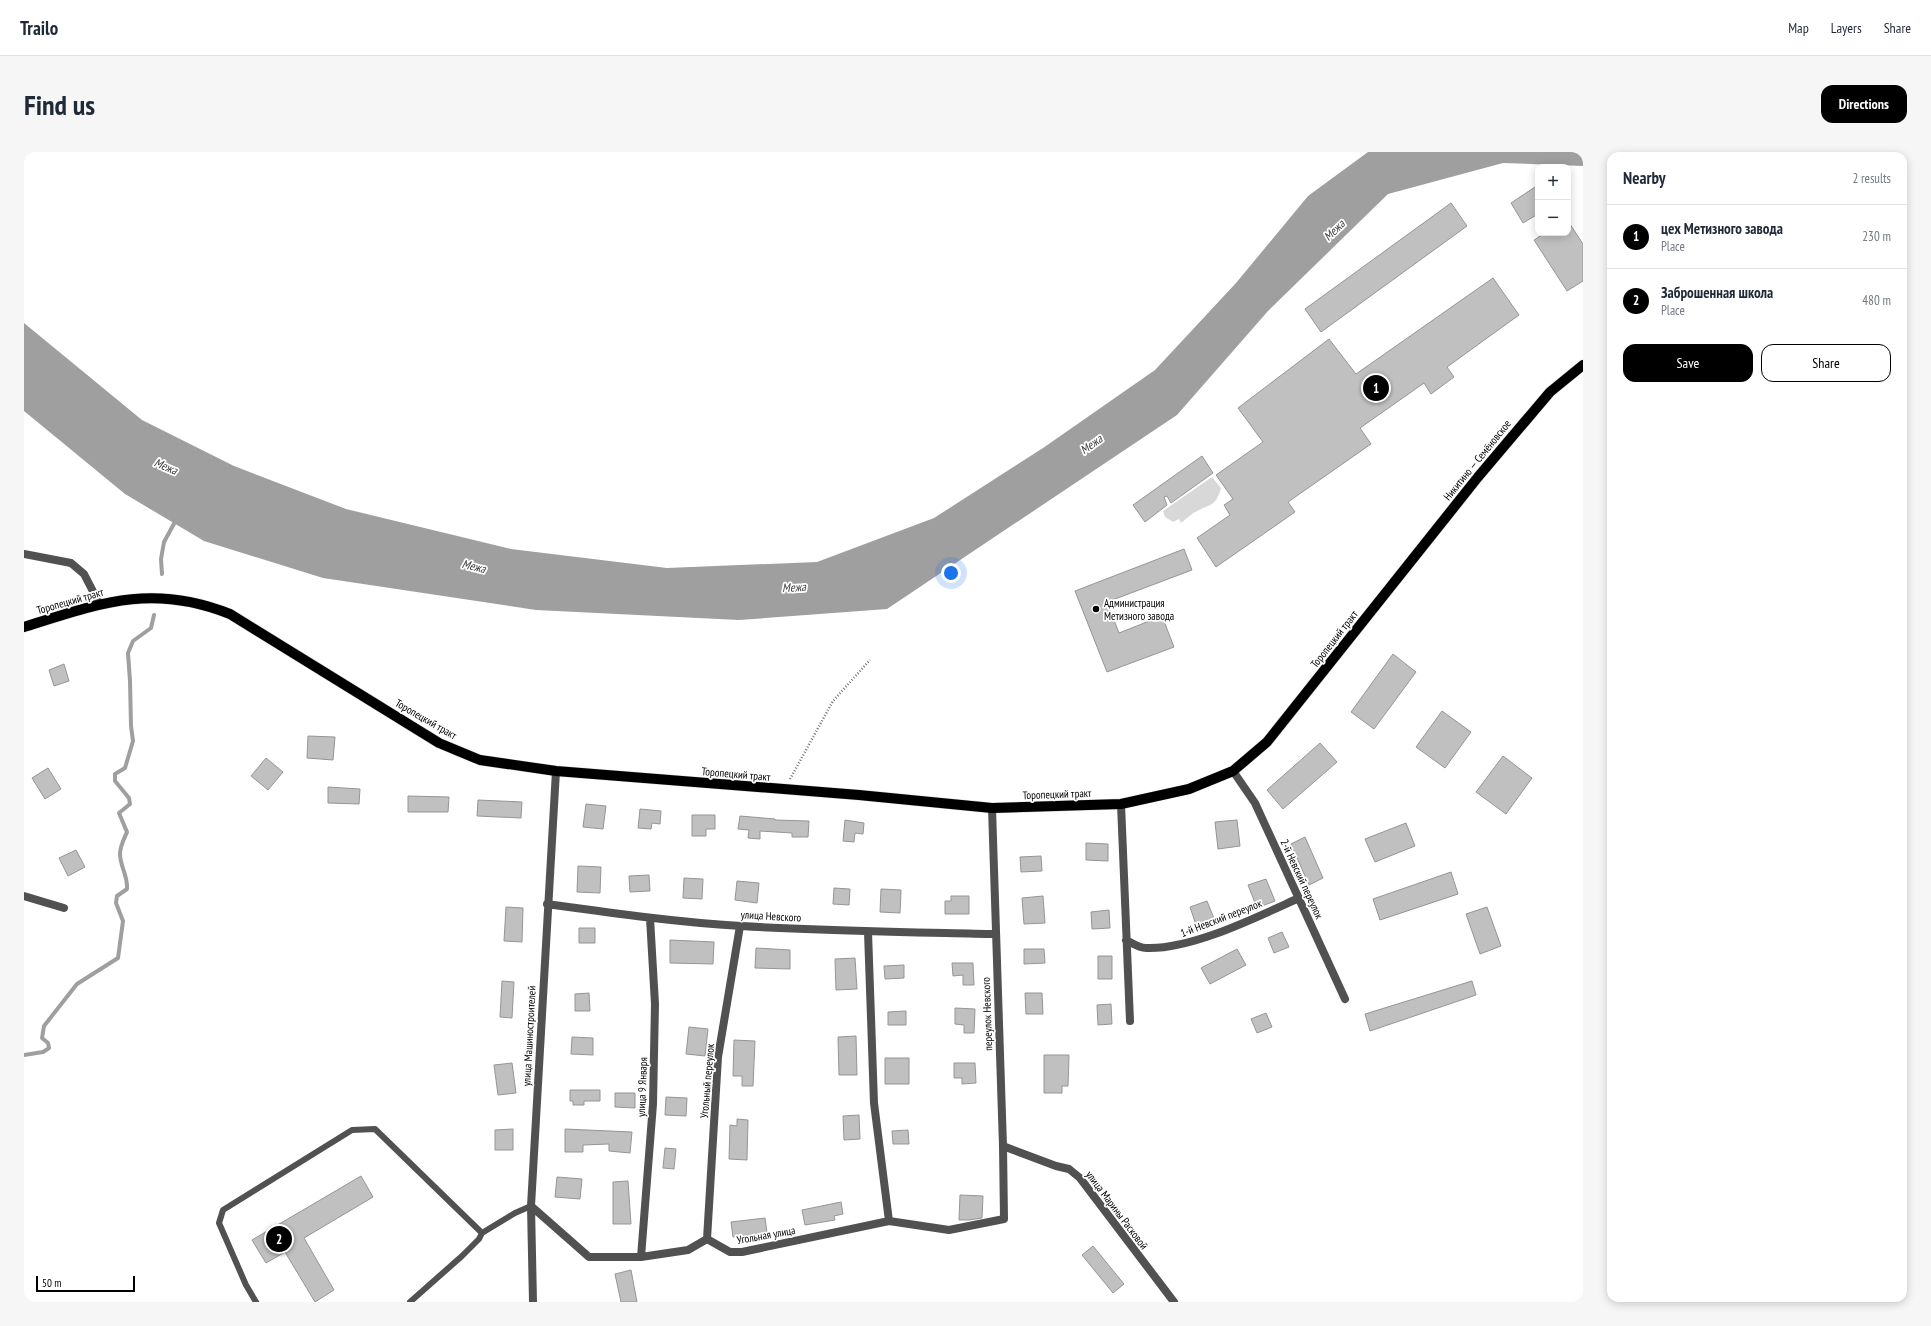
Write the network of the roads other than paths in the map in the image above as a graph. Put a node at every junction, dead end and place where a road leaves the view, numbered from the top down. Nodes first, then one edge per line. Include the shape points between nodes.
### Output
1 (1583, 365) edge
2 (24, 554) edge
3 (1398, 578) joint
4 (99, 603) junction
5 (24, 627) edge
6 (556, 771) junction
7 (1233, 771) junction
8 (1121, 804) junction
9 (992, 808) junction
10 (24, 896) edge
11 (1299, 898) junction
12 (547, 904) junction
13 (64, 908) dead end
14 (650, 918) junction
15 (740, 926) junction
16 (868, 932) junction
17 (996, 934) junction
18 (1126, 940) junction
19 (1345, 1000) dead end
20 (1130, 1021) dead end
21 (1003, 1146) junction
22 (531, 1206) junction
23 (1004, 1219) joint
24 (889, 1221) junction
25 (482, 1233) junction
26 (706, 1239) junction
27 (641, 1257) junction
28 (256, 1302) edge
29 (410, 1302) edge
30 (533, 1302) edge
31 (1174, 1302) edge

1 - 3 main road, Никитино — Семёновское via 1550,392
2 - 4 street via 71,563 84,574
3 - 7 main road, Торопецкий тракт via 1267,742
4 - 5 main road, Торопецкий тракт
4 - 6 main road, Торопецкий тракт via 164,597 210,605 230,614 439,743 480,760
6 - 9 main road, Торопецкий тракт
6 - 12 street, улица Машиностроителей
7 - 8 main road, Торопецкий тракт via 1189,789
7 - 11 street, 2-й Невский переулок via 1255,803
8 - 9 main road, Торопецкий тракт
8 - 18 street
9 - 17 street, переулок Невского
10 - 13 street
11 - 18 street, 1-й Невский переулок via 1252,919 1179,946 1144,948
11 - 19 street, 2-й Невский переулок
12 - 14 street, улица Невского
12 - 22 street, улица Машиностроителей
14 - 15 street, улица Невского
14 - 27 street, улица 9 Января via 655,1004 653,1104
15 - 16 street, улица Невского
15 - 26 street, Угольный переулок via 718,1057
16 - 17 street, улица Невского
16 - 24 street via 874,1103
17 - 21 street, переулок Невского
18 - 20 street
21 - 23 street, переулок Невского
21 - 31 street, улица Марины Расковой via 1069,1169 1080,1178
22 - 25 lane
22 - 27 street via 589,1257
22 - 30 street, улица Машиностроителей
23 - 24 street, Угольная улица via 949,1230
24 - 26 street, Угольная улица via 742,1252 730,1252
25 - 28 lane via 375,1129 352,1130 223,1210 219,1223
25 - 29 lane via 462,1256
26 - 27 street via 688,1250

